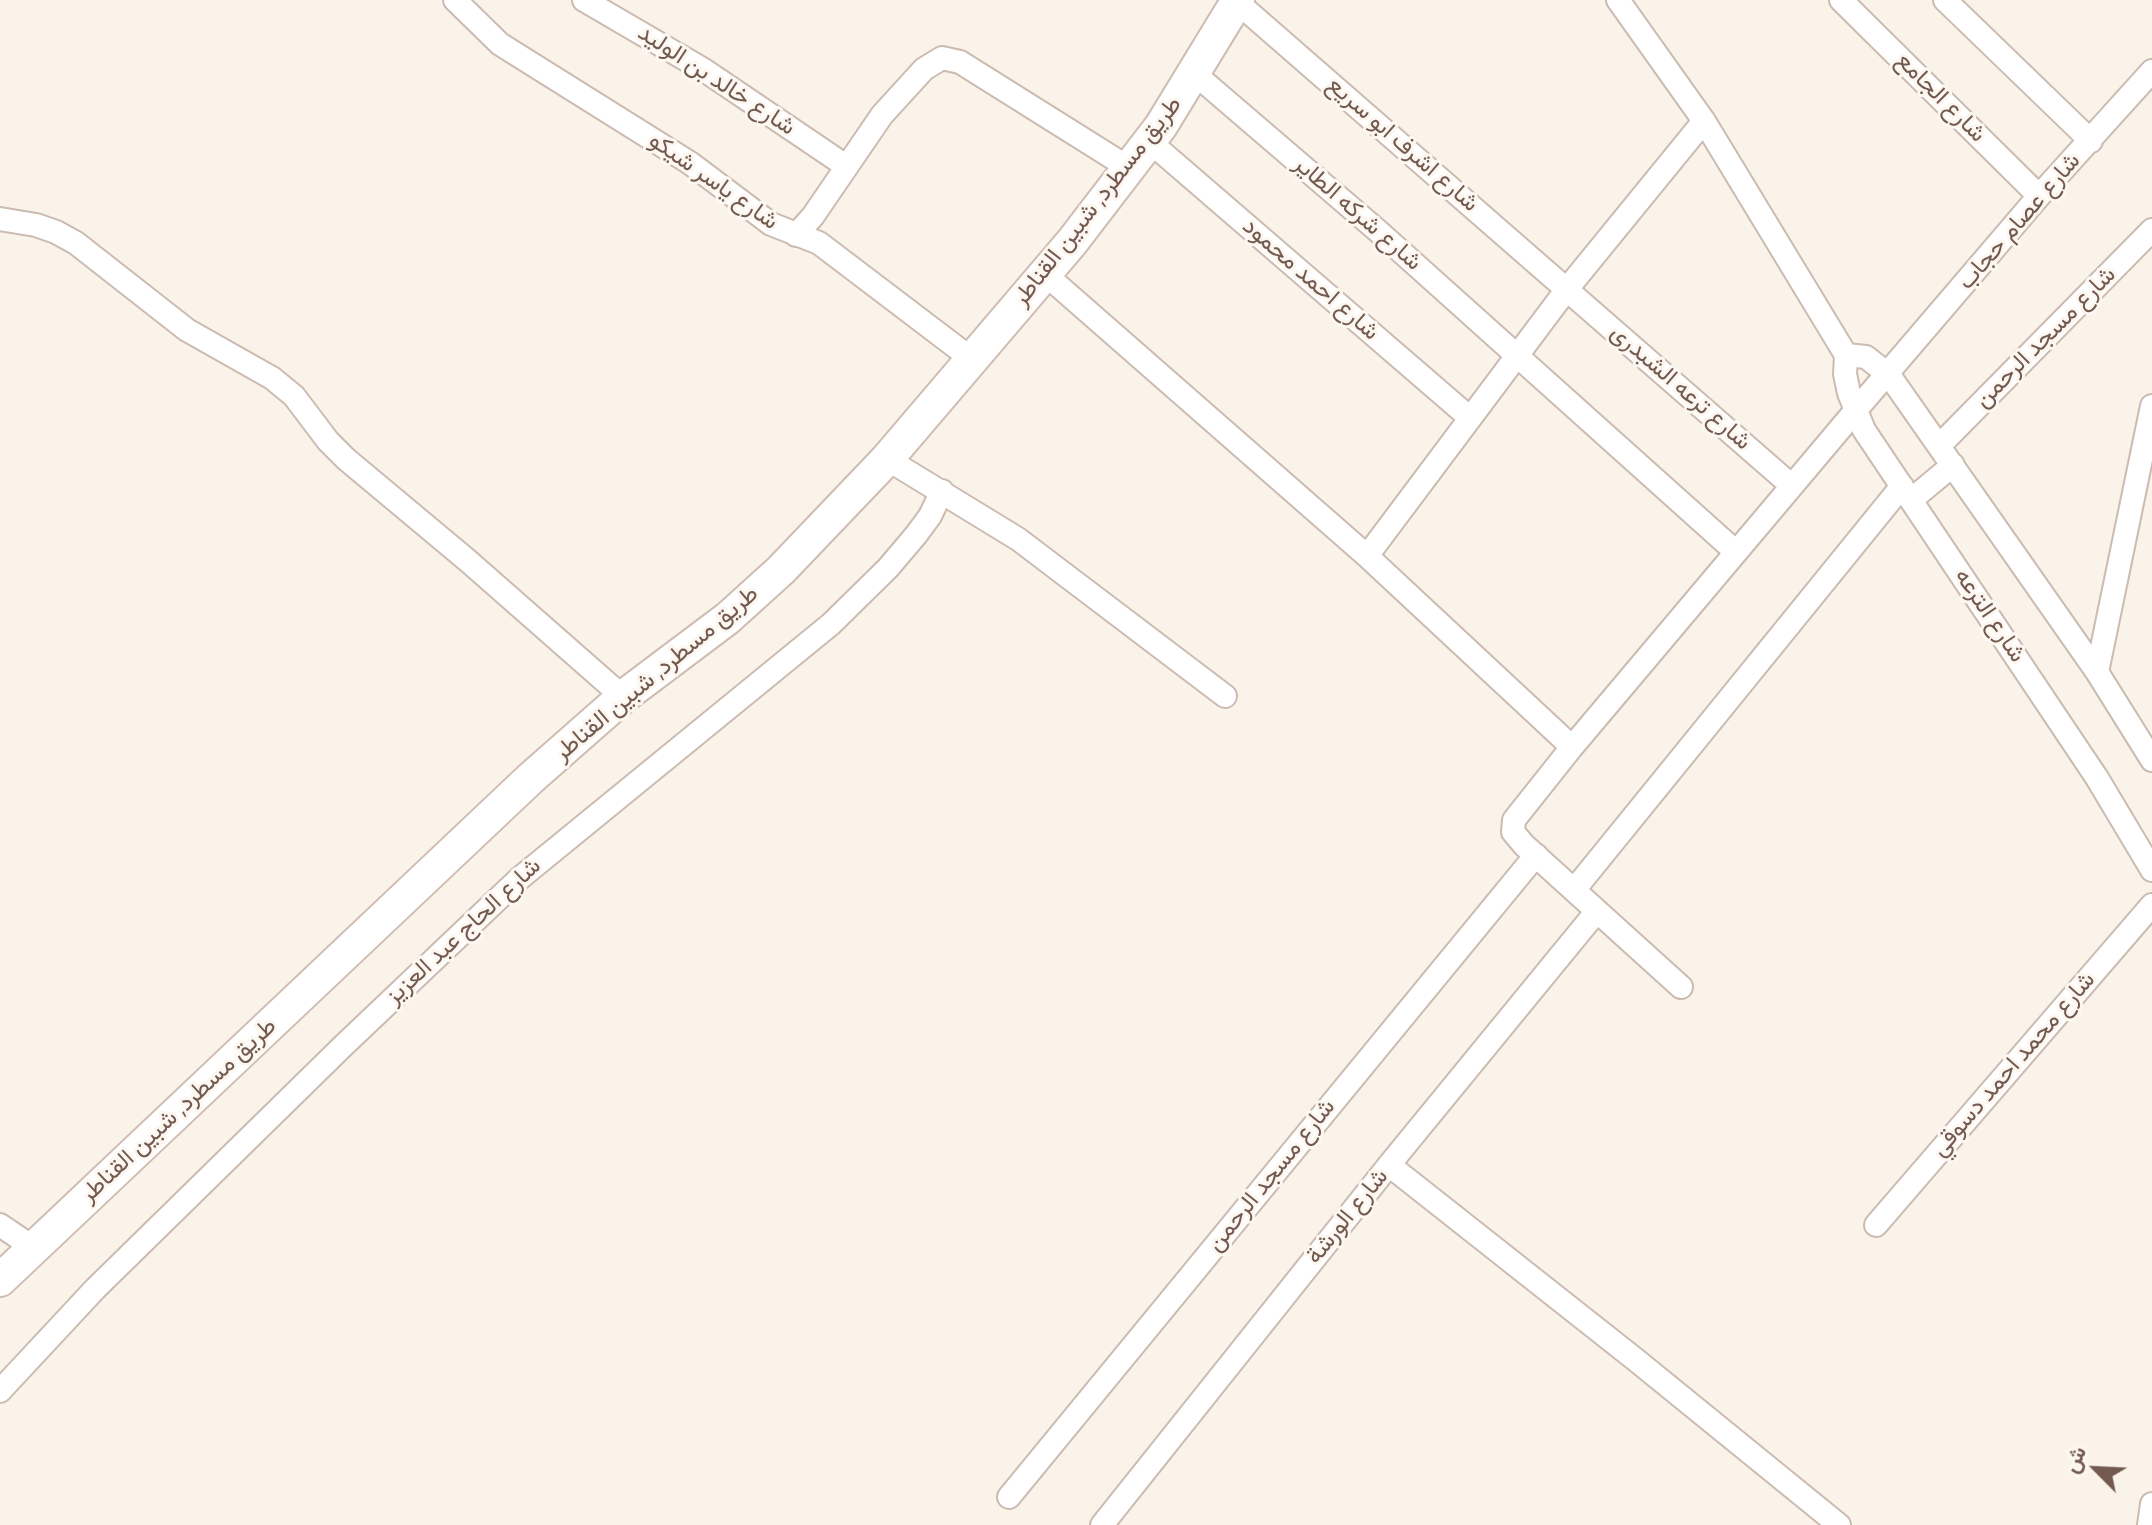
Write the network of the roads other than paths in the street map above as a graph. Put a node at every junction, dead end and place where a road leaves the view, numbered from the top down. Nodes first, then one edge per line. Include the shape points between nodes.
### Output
1 (455, 0) edge
2 (584, 0) edge
3 (1618, 0) edge
4 (1841, 0) edge
5 (1945, 0) edge
6 (1238, 1) edge
7 (2152, 71) edge
8 (1195, 74) junction
9 (1704, 121) junction
10 (1149, 141) junction
11 (2091, 141) junction
12 (846, 166) junction
13 (1129, 168) junction
14 (2039, 196) junction
15 (0, 219) edge
16 (2152, 230) edge
17 (796, 235) junction
18 (1045, 274) junction
19 (1567, 289) junction
20 (1846, 355) junction
21 (1517, 356) junction
22 (973, 360) junction
23 (1889, 375) junction
24 (2152, 406) edge
25 (1856, 410) junction
26 (1470, 418) junction
27 (1939, 446) junction
28 (894, 462) junction
29 (1953, 465) junction
30 (1792, 486) junction
31 (936, 488) junction
32 (1906, 493) junction
33 (1736, 552) junction
34 (1367, 556) junction
35 (2097, 672) junction
36 (1225, 696) dead end
37 (623, 697) junction
38 (1572, 747) junction
39 (2152, 760) edge
40 (1536, 855) junction
41 (2152, 870) edge
42 (1574, 890) junction
43 (2152, 905) edge
44 (1597, 911) junction
45 (1681, 987) dead end
46 (1389, 1165) junction
47 (0, 1225) edge
48 (1876, 1225) dead end
49 (34, 1248) junction
50 (0, 1280) edge
51 (0, 1391) edge
52 (1009, 1497) dead end
53 (2152, 1504) edge
54 (1102, 1525) edge
55 (1839, 1525) edge
56 (2149, 1525) edge

1 - 17 street, شارع ياسر شيكو via 500,44 690,163 771,224
2 - 12 street, شارع خالد بن الوليد via 704,70
3 - 9 street, شارع الترعه
4 - 14 street, شارع الجامع
5 - 11 street
6 - 8 main road, طريق مسطرد, شبين القناطر
6 - 19 street, شارع اشرف ابو سريع
7 - 11 street, شارع عصام حجاب
8 - 10 main road, طريق مسطرد, شبين القناطر
8 - 21 street, شارع شركه الطاير
9 - 19 street
9 - 20 street, شارع الترعه
10 - 13 main road, طريق مسطرد, شبين القناطر
10 - 26 street, شارع احمد محمود
11 - 14 street, شارع عصام حجاب
12 - 13 street via 882,115 924,69 942,58 960,62
12 - 17 street
13 - 18 main road, طريق مسطرد, شبين القناطر
14 - 23 street, شارع عصام حجاب
15 - 37 street via 56,232 76,243 187,330 272,378 294,396 346,459
16 - 27 street, شارع مسجد الرحمن
17 - 22 street, شارع ياسر شيكو via 819,243
18 - 22 main road, طريق مسطرد, شبين القناطر
18 - 34 street
19 - 21 street
19 - 30 street, شارع ترعه الشبدرى
20 - 23 street via 1866,357
20 - 25 street, شارع الترعه via 1845,374
21 - 26 street
21 - 33 street, شارع شركه الطاير
22 - 28 main road, طريق مسطرد, شبين القناطر
23 - 25 street, شارع عصام حجاب
23 - 27 street
24 - 35 street
25 - 30 street, شارع عصام حجاب
25 - 32 street, شارع الترعه
26 - 34 street
27 - 29 street
28 - 31 street
28 - 37 main road, طريق مسطرد, شبين القناطر via 728,618
29 - 32 street
29 - 35 street
30 - 33 street, شارع عصام حجاب
31 - 36 street via 1018,539
31 - 51 street, شارع الحاج عبد العزيز via 930,516 910,543 831,624 520,878 95,1289
32 - 41 street, شارع الترعه via 2097,778
32 - 42 street
33 - 38 street, شارع عصام حجاب
34 - 38 street
35 - 39 street
37 - 49 main road, طريق مسطرد, شبين القناطر
38 - 40 street, شارع عصام حجاب via 1514,820 1513,832
40 - 42 street, شارع عصام حجاب
40 - 52 street, شارع مسجد الرحمن
42 - 44 street, شارع عصام حجاب
43 - 48 street, شارع محمد احمد دسوقي
44 - 45 street, شارع عصام حجاب
44 - 46 street, شارع الورشة
46 - 54 street, شارع الورشة
46 - 55 street
47 - 49 street
49 - 50 main road, طريق مسطرد, شبين القناطر
53 - 56 street

